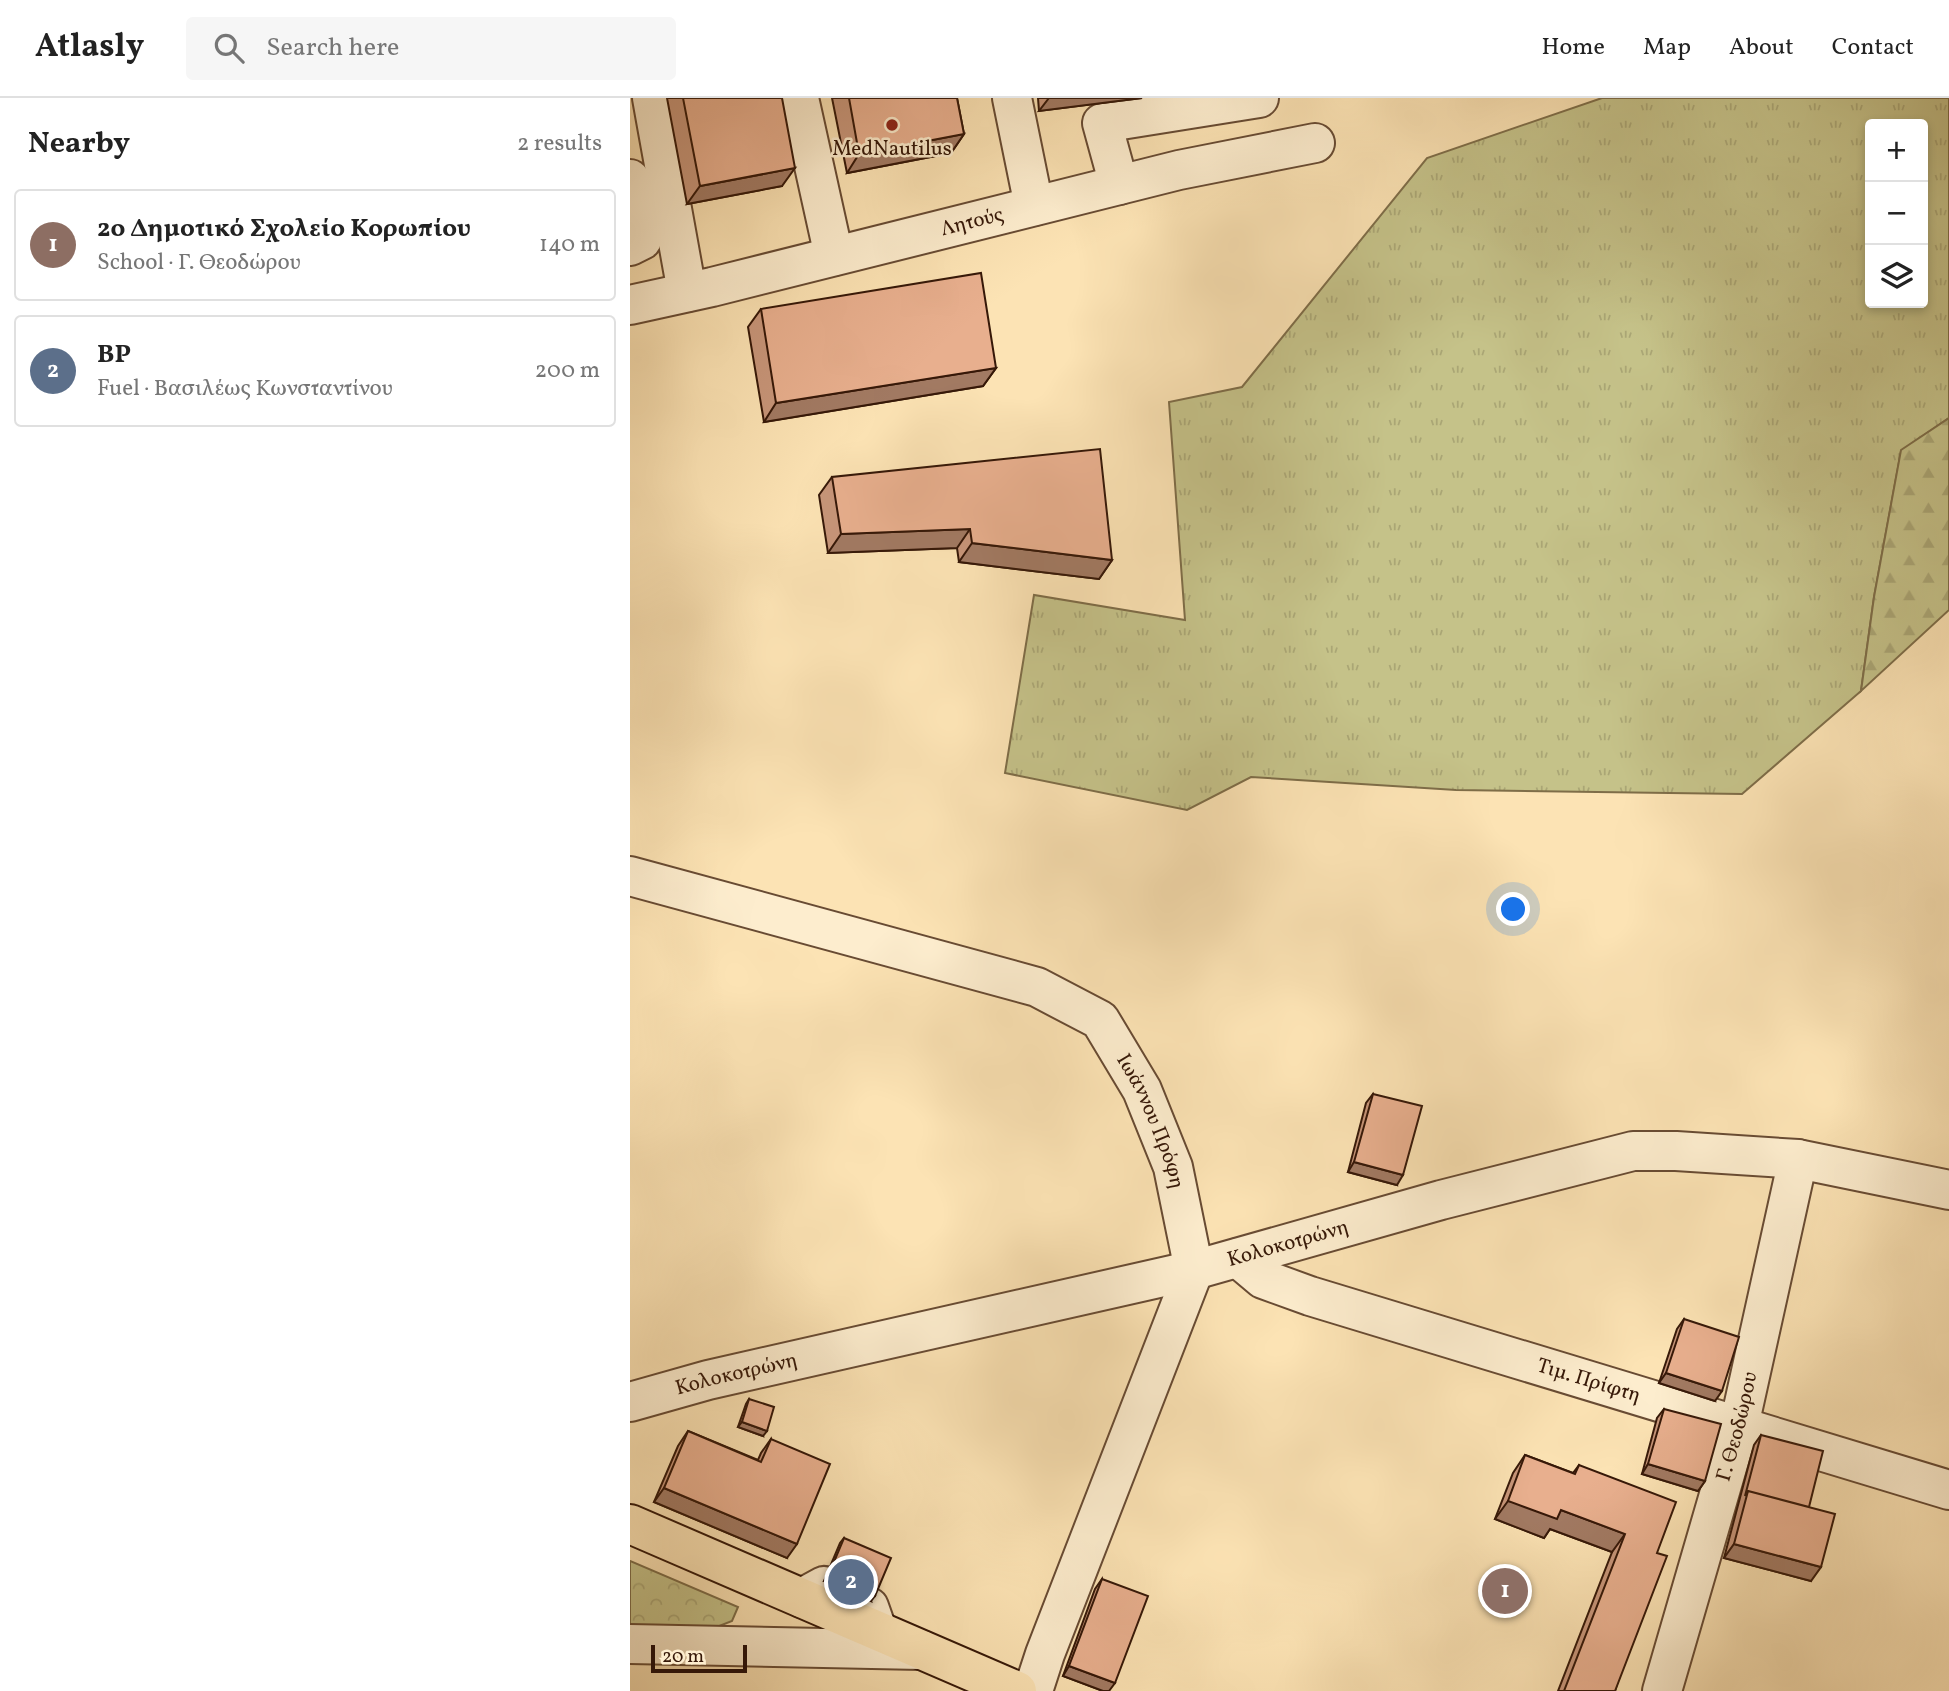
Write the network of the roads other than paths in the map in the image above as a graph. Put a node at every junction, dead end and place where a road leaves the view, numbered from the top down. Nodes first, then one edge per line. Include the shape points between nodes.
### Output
1 (652, 98) edge
2 (799, 98) edge
3 (1012, 98) edge
4 (1258, 98) edge
5 (1315, 143) dead end
6 (630, 179) edge
7 (1119, 185) junction
8 (1034, 206) junction
9 (630, 246) edge
10 (834, 256) junction
11 (687, 292) junction
12 (630, 305) edge
13 (630, 876) edge
14 (1798, 1159) junction
15 (1949, 1190) edge
16 (1238, 1258) junction
17 (1194, 1270) junction
18 (630, 1402) edge
19 (1739, 1426) junction
20 (1949, 1490) edge
21 (630, 1524) edge
22 (630, 1644) edge
23 (922, 1650) junction
24 (1017, 1691) edge
25 (1033, 1691) edge
26 (1662, 1691) edge

1 - 11 street
2 - 10 street
3 - 8 street
4 - 7 street via 1102,123
5 - 7 street, Λητούς
6 - 9 street via 642,240
7 - 8 street, Λητούς
8 - 10 street, Λητούς
10 - 11 street, Λητούς
11 - 12 street, Λητούς
13 - 17 street, Ιωάννου Πρόφη via 1037,987 1100,1020 1142,1090 1173,1167
14 - 15 street, Κολοκοτρώνη
14 - 16 street, Κολοκοτρώνη via 1633,1151
14 - 19 street, Γ. Θεοδώρου
16 - 17 street, Κολοκοτρώνη
16 - 19 street, Τιμ. Πρίφτη via 1263,1279 1310,1296
17 - 18 street, Κολοκοτρώνη via 708,1380
17 - 25 street
19 - 20 street, Τιμ. Πρίφτη
19 - 26 street, Γ. Θεοδώρου
21 - 23 main road
22 - 23 street
23 - 24 main road

